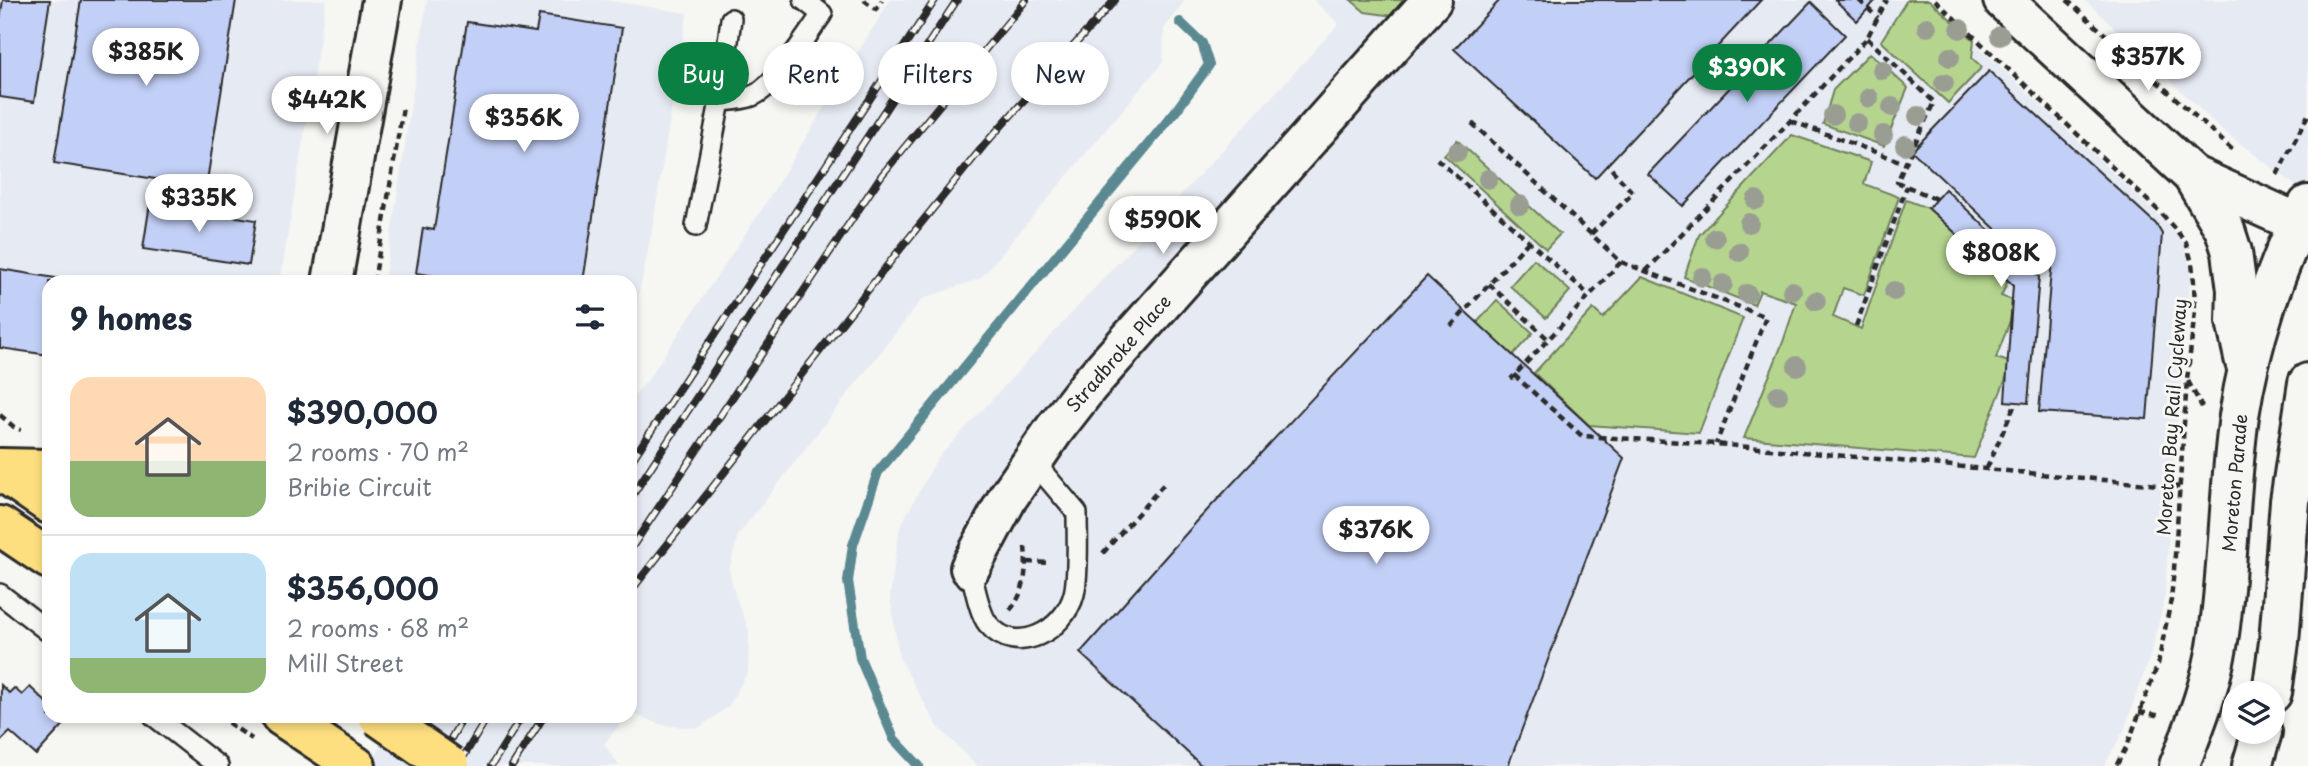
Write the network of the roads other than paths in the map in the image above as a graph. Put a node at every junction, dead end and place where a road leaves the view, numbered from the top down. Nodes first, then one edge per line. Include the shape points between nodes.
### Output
1 (382, 0) edge
2 (804, 0) edge
3 (1432, 0) edge
4 (2003, 0) edge
5 (828, 7) edge
6 (731, 19) dead end
7 (728, 42) edge
8 (749, 97) edge
9 (719, 105) edge
10 (2192, 175) junction
11 (2305, 220) edge
12 (696, 226) dead end
13 (333, 275) edge
14 (2247, 372) junction
15 (2308, 383) edge
16 (1033, 461) junction
17 (0, 469) edge
18 (42, 469) edge
19 (42, 499) edge
20 (0, 526) edge
21 (42, 554) edge
22 (970, 568) joint
23 (0, 593) edge
24 (42, 626) edge
25 (2274, 681) edge
26 (163, 723) edge
27 (291, 723) edge
28 (388, 723) edge
29 (2258, 744) edge
30 (345, 759) edge
31 (218, 766) edge
32 (450, 766) edge
33 (2179, 766) edge
34 (2252, 766) edge

1 - 13 street
2 - 5 lane
3 - 16 street, Stradbroke Place via 1089,384
4 - 10 street
5 - 8 lane via 790,58 760,92
6 - 7 lane
9 - 12 lane
10 - 11 street
10 - 14 street via 2225,230 2232,252 2236,321
11 - 14 street, Moreton Parade via 2272,288
14 - 33 street, Moreton Parade via 2219,636 2208,688
15 - 25 street via 2290,501
16 - 22 street, Stradbroke Place
16 - 22 lane via 1077,513 1074,593 1065,616 1043,634 1018,640 998,636 985,621
17 - 18 highway
17 - 19 highway
20 - 21 highway
23 - 24 lane
26 - 31 lane
27 - 30 highway
28 - 32 highway, bridge
29 - 34 street

